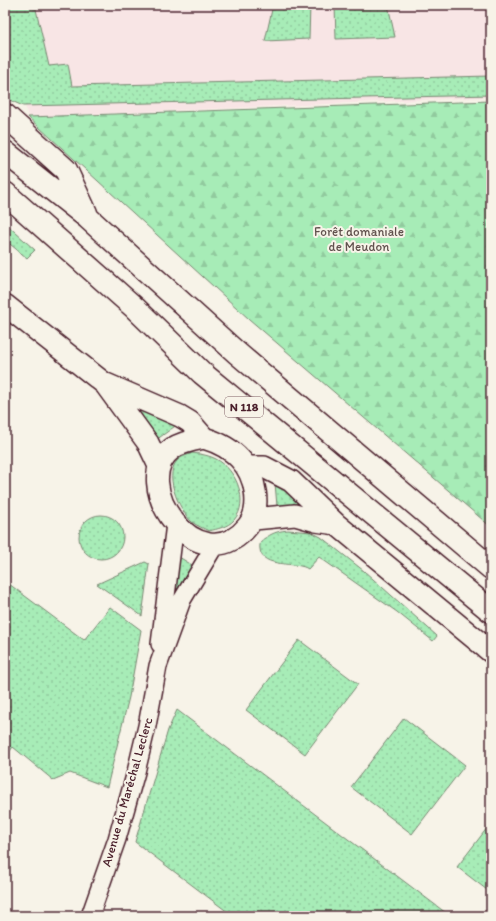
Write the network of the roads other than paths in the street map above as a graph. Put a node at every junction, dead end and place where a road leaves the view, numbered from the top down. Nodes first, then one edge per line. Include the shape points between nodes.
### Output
1 (5, 115) edge
2 (5, 152) edge
3 (5, 194) edge
4 (88, 218) junction
5 (5, 305) edge
6 (105, 384) junction
7 (204, 438) junction
8 (159, 466) junction
9 (247, 467) junction
10 (254, 518) junction
11 (175, 524) junction
12 (336, 524) junction
13 (215, 545) junction
14 (491, 568) edge
15 (491, 611) edge
16 (491, 652) edge
17 (158, 666) junction
18 (90, 916) edge

1 - 4 highway via 66,170
2 - 4 highway, N 118
3 - 15 highway, N 118 via 135,308 202,373
4 - 14 highway, N 118 via 238,352
5 - 6 street
6 - 7 street via 180,416 190,422
6 - 8 street via 148,443
7 - 8 street via 172,448
7 - 9 street via 223,446
8 - 11 street via 158,488 162,503 166,514
9 - 10 street via 254,485
9 - 12 street via 264,468 291,481
10 - 12 street via 295,515
10 - 13 street via 242,534 229,542
11 - 13 street via 201,542
11 - 17 street, Avenue du Maréchal Leclerc
12 - 16 street
13 - 17 street, Avenue du Maréchal Leclerc via 182,600
17 - 18 street, Avenue du Maréchal Leclerc via 136,772

